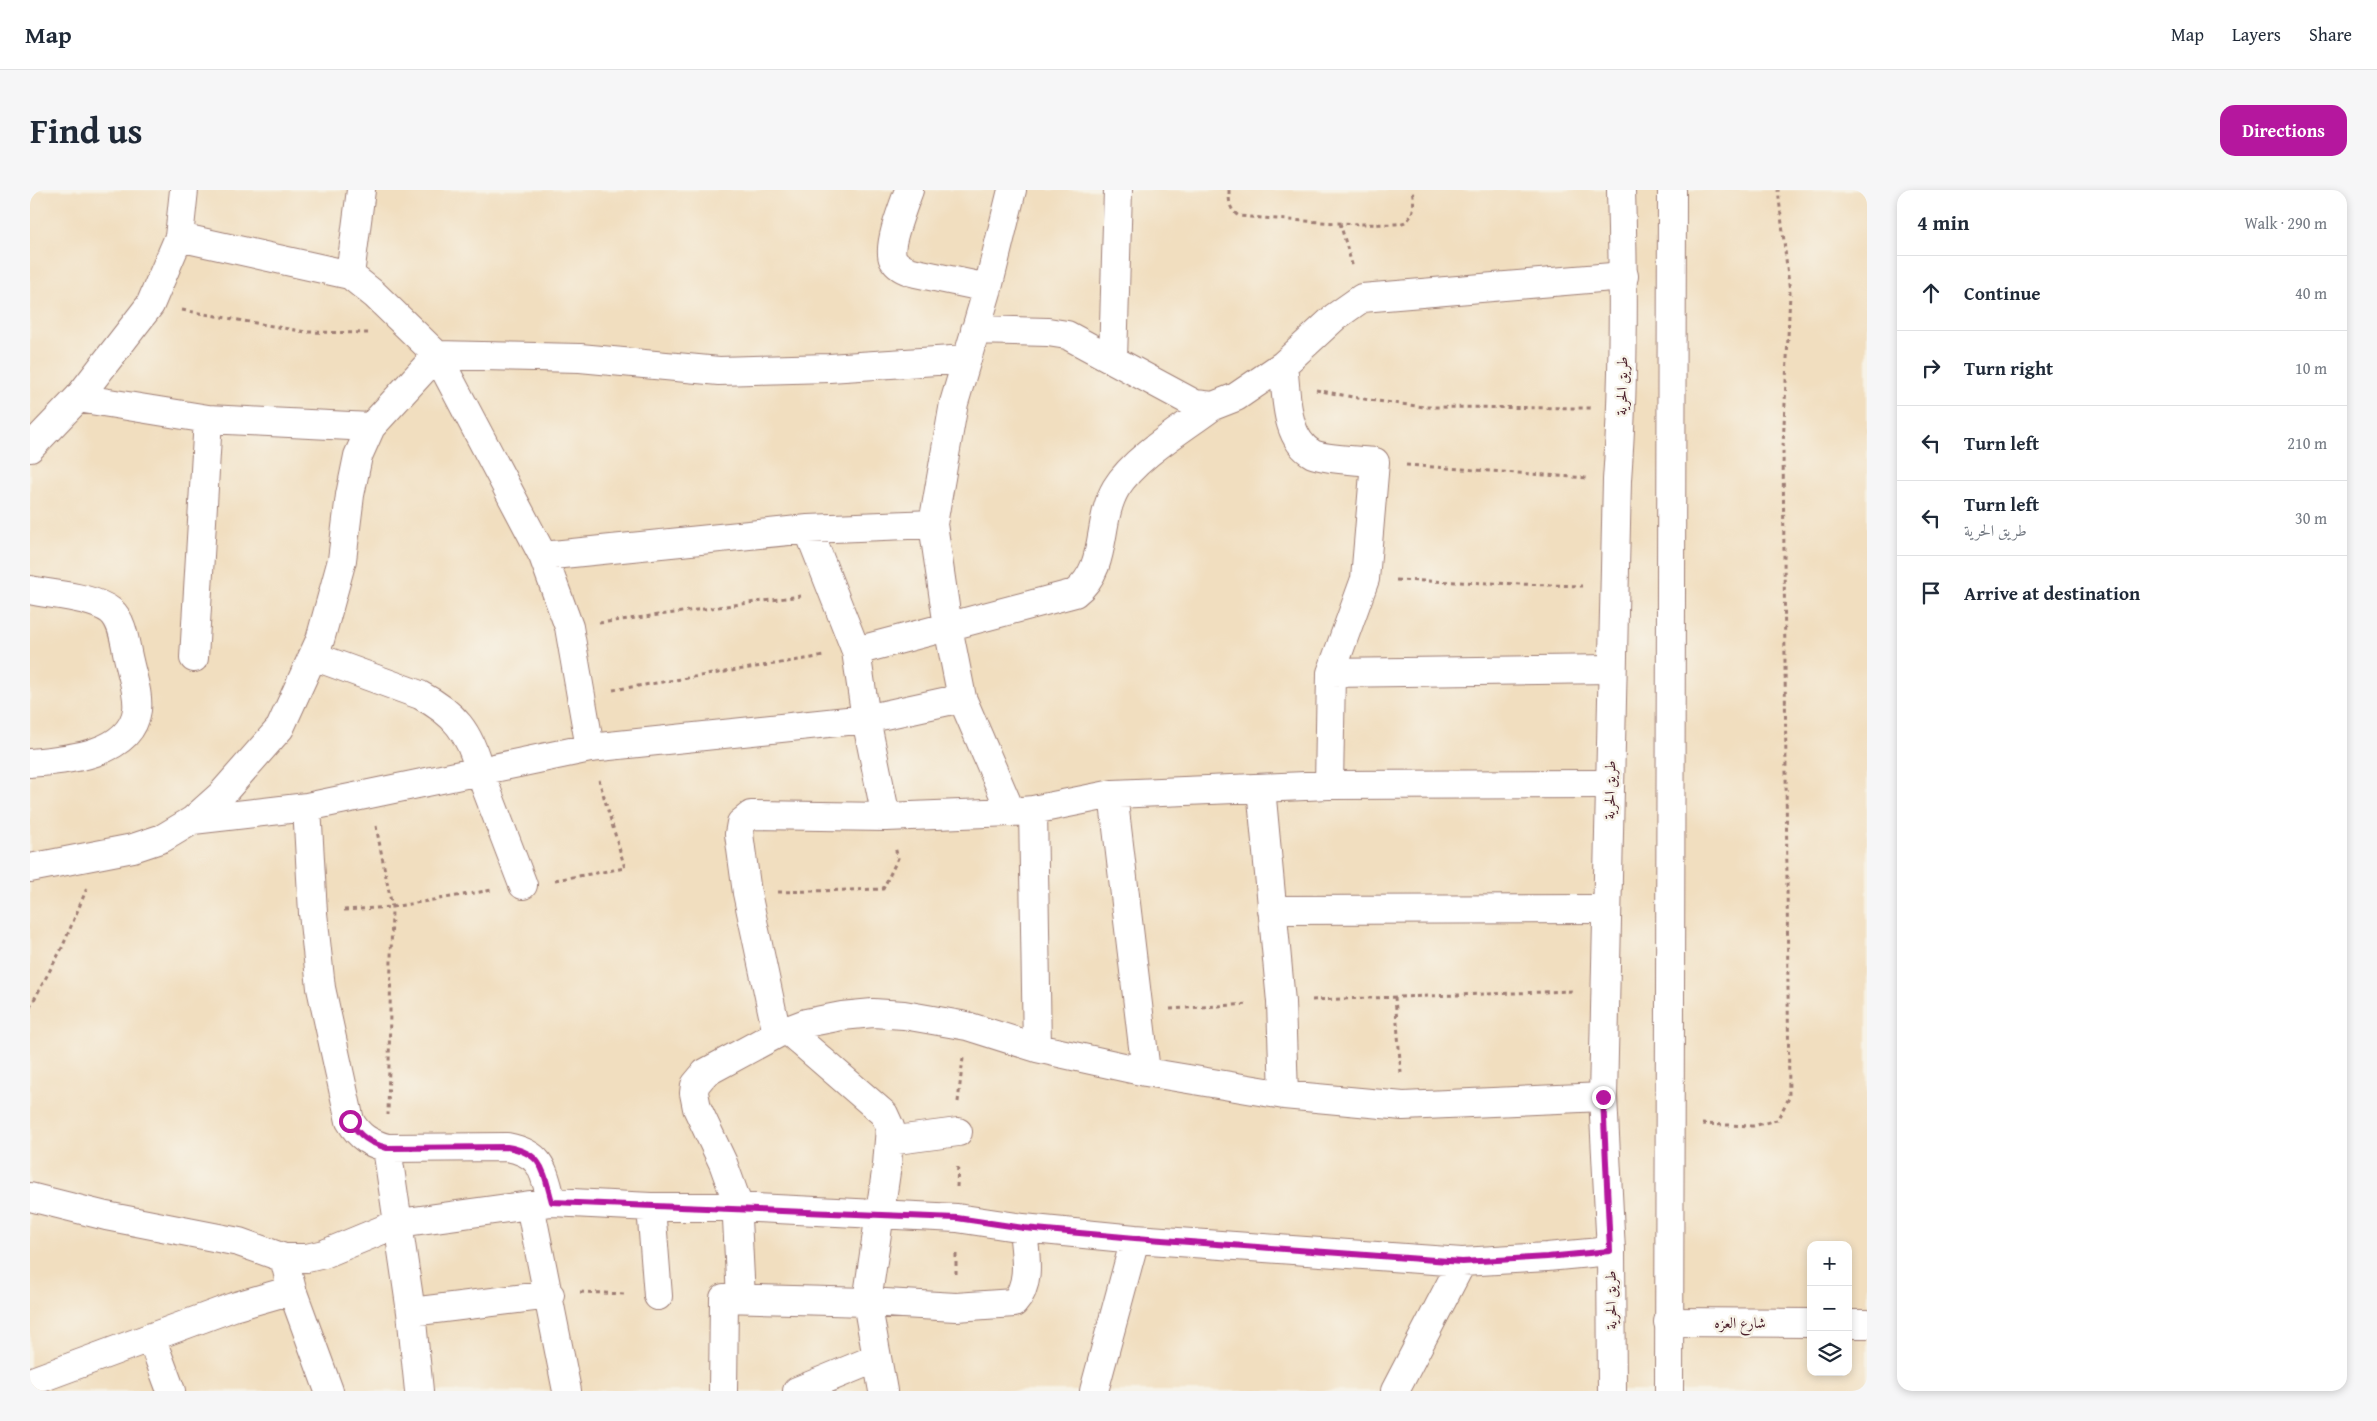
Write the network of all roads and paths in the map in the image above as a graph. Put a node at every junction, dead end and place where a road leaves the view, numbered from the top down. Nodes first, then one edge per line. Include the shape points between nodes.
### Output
1 (184, 190) edge
2 (361, 190) edge
3 (909, 190) edge
4 (1012, 190) edge
5 (1118, 190) edge
6 (1229, 190) edge
7 (1412, 190) edge
8 (1621, 190) edge
9 (1672, 190) edge
10 (1778, 190) edge
11 (1340, 223) junction
12 (180, 237) junction
13 (350, 275) junction
14 (1624, 276) junction
15 (988, 288) junction
16 (1362, 298) junction
17 (150, 305) junction
18 (412, 328) junction
19 (975, 330) junction
20 (437, 354) junction
21 (967, 359) junction
22 (1113, 360) junction
23 (1284, 374) junction
24 (78, 398) junction
25 (1213, 406) junction
26 (1622, 408) junction
27 (208, 419) junction
28 (371, 427) junction
29 (31, 444) edge
30 (1375, 462) junction
31 (1617, 480) junction
32 (933, 524) junction
33 (808, 529) junction
34 (543, 556) junction
35 (1365, 579) junction
36 (1615, 587) junction
37 (30, 590) edge
38 (834, 592) junction
39 (569, 627) junction
40 (948, 627) junction
41 (856, 651) junction
42 (313, 656) junction
43 (194, 658) dead end
44 (1612, 669) junction
45 (1331, 673) junction
46 (581, 696) junction
47 (962, 698) junction
48 (866, 719) junction
49 (590, 748) junction
50 (30, 764) edge
51 (479, 770) junction
52 (1610, 784) junction
53 (1329, 785) junction
54 (1261, 788) junction
55 (1113, 794) junction
56 (370, 795) junction
57 (307, 807) junction
58 (1022, 811) junction
59 (886, 817) junction
60 (193, 820) junction
61 (101, 855) junction
62 (30, 868) edge
63 (523, 884) junction
64 (747, 893) junction
65 (392, 907) junction
66 (1606, 909) junction
67 (1272, 910) junction
68 (314, 913) junction
69 (1604, 991) junction
70 (1395, 997) junction
71 (1281, 1002) junction
72 (30, 1007) edge
73 (1140, 1011) junction
74 (782, 1032) junction
75 (1037, 1048) junction
76 (1146, 1072) junction
77 (1284, 1095) junction
78 (1603, 1097) junction
79 (1403, 1106) junction
80 (1668, 1122) junction
81 (958, 1132) dead end
82 (889, 1140) junction
83 (387, 1148) junction
84 (30, 1197) edge
85 (541, 1203) junction
86 (651, 1207) junction
87 (737, 1208) junction
88 (880, 1214) junction
89 (399, 1223) junction
90 (1024, 1228) junction
91 (1135, 1238) junction
92 (1610, 1251) junction
93 (284, 1258) junction
94 (1462, 1262) junction
95 (292, 1290) junction
96 (550, 1295) junction
97 (658, 1296) dead end
98 (741, 1298) junction
99 (867, 1302) junction
100 (411, 1312) junction
101 (1668, 1322) junction
102 (1807, 1324) edge
103 (1852, 1324) edge
104 (1867, 1324) edge
105 (151, 1337) junction
106 (877, 1358) junction
107 (30, 1382) edge
108 (171, 1391) edge
109 (329, 1391) edge
110 (419, 1391) edge
111 (567, 1391) edge
112 (723, 1391) edge
113 (797, 1391) edge
114 (883, 1391) edge
115 (1094, 1391) edge
116 (1395, 1391) edge
117 (1612, 1391) edge
118 (1668, 1391) edge

1 - 12 street
2 - 13 street
3 - 15 street via 892,246 892,258 904,270
4 - 15 street
5 - 22 street
6 - 11 path via 1229,203 1239,216
7 - 11 path via 1413,208 1405,222
8 - 14 street, طريق الحرية
9 - 80 street
10 - 80 path via 1790,293 1783,447 1789,1098 1777,1120 1753,1126
11 - 16 path
12 - 13 street
12 - 17 street
13 - 18 street
14 - 16 street
14 - 26 street, طريق الحرية
15 - 19 street
16 - 23 street via 1335,317
17 - 18 path via 306,332 374,334
17 - 24 street
18 - 20 street
19 - 21 street
19 - 22 street via 1067,335
20 - 21 street via 544,356 719,371
20 - 28 street
20 - 34 street
21 - 32 street via 954,403
22 - 25 street via 1195,404
23 - 25 street
23 - 26 path via 1369,400 1425,407
23 - 30 street via 1292,429 1305,447 1314,455
24 - 27 street
24 - 29 street
25 - 40 street via 1124,476 1110,500 1095,567 1083,587 1074,593
26 - 31 street, طريق الحرية
27 - 28 street
27 - 43 street
28 - 42 street via 358,456 342,560
30 - 31 path
30 - 35 street
31 - 36 street, طريق الحرية
32 - 33 street
32 - 40 street
33 - 34 street
33 - 38 street
34 - 39 street
35 - 36 path
35 - 45 street
36 - 44 street, طريق الحرية
37 - 50 street via 85,601 111,612 121,628 138,708 135,719 120,740 68,760
38 - 39 path
38 - 41 street
39 - 46 street
40 - 41 street
40 - 47 street
41 - 46 path
41 - 48 street
42 - 51 street via 433,702 459,723 468,737
42 - 60 street via 280,728 221,795
44 - 45 street
44 - 52 street, طريق الحرية
45 - 53 street
46 - 49 street
47 - 48 street
47 - 58 street
48 - 49 street
48 - 59 street
49 - 51 street
49 - 63 path via 625,868
51 - 56 street
51 - 63 street
52 - 53 street
52 - 66 street, طريق الحرية
53 - 54 street
54 - 55 street
54 - 67 street
55 - 58 street
55 - 73 street
56 - 57 street
56 - 65 path
57 - 60 street
57 - 68 street
58 - 59 street
58 - 75 street
59 - 64 path via 898,858 883,889
59 - 64 street via 747,817 741,823 739,834
60 - 61 street via 163,838
61 - 62 street
61 - 72 path via 62,948
63 - 65 path
64 - 74 street
65 - 68 path
65 - 83 path
66 - 67 street
66 - 69 street, طريق الحرية
67 - 71 street
68 - 83 street via 322,988 350,1121 359,1135 370,1143
69 - 70 path
69 - 78 street, طريق الحرية
70 - 71 path
70 - 79 path
71 - 73 path
71 - 77 street
73 - 76 street
74 - 75 street via 842,1016 873,1012 966,1026
74 - 82 street via 884,1114 889,1122
74 - 87 street via 705,1073 695,1085 697,1108 723,1162
75 - 76 street
76 - 77 street
77 - 79 street
78 - 79 street
78 - 92 street, طريق الحرية
80 - 101 street
81 - 82 street
82 - 88 street
83 - 85 street via 520,1149 538,1161
83 - 89 street
84 - 93 street via 106,1216 239,1242
85 - 86 street
85 - 89 street
85 - 96 street
86 - 87 street
86 - 97 street
87 - 88 street
87 - 98 street
88 - 90 street via 957,1218
88 - 99 street
89 - 93 street via 324,1254
89 - 100 street
90 - 91 street
90 - 99 street via 1026,1281 1014,1303 956,1307
91 - 94 street
91 - 115 street
92 - 94 street
92 - 117 street, طريق الحرية
93 - 95 street
94 - 116 street
95 - 105 street
95 - 109 street
96 - 100 street
96 - 111 street
98 - 99 street
98 - 112 street via 724,1298
99 - 106 street
100 - 110 street
101 - 102 street, شارع العزه
101 - 118 street
103 - 104 street
105 - 107 street
105 - 108 street
106 - 113 street
106 - 114 street

